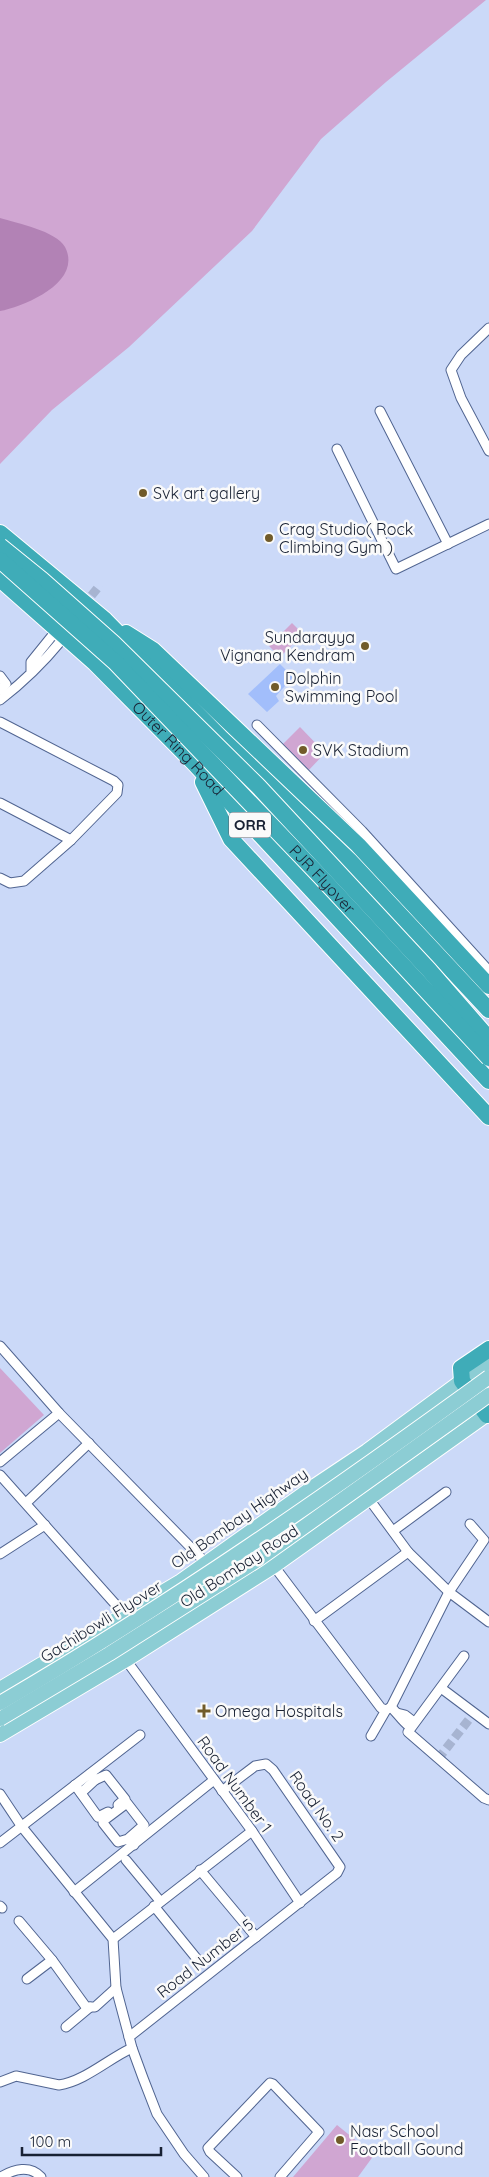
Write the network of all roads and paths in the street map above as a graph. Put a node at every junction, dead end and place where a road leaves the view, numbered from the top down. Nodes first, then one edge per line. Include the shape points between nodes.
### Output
1 (489, 328) edge
2 (380, 411) dead end
3 (337, 448) dead end
4 (489, 451) edge
5 (488, 527) edge
6 (0, 533) edge
7 (448, 544) junction
8 (0, 546) edge
9 (0, 560) edge
10 (0, 579) edge
11 (105, 620) junction
12 (31, 671) dead end
13 (0, 700) edge
14 (0, 722) edge
15 (257, 725) dead end
16 (192, 762) junction
17 (0, 804) edge
18 (70, 840) junction
19 (0, 878) edge
20 (489, 971) edge
21 (489, 986) edge
22 (489, 1010) edge
23 (489, 1039) edge
24 (489, 1058) edge
25 (489, 1081) edge
26 (489, 1117) edge
27 (0, 1346) edge
28 (489, 1349) edge
29 (489, 1361) edge
30 (489, 1377) edge
31 (462, 1381) junction
32 (489, 1395) edge
33 (59, 1413) junction
34 (488, 1414) edge
35 (89, 1444) junction
36 (0, 1462) edge
37 (0, 1475) edge
38 (446, 1492) dead end
39 (369, 1500) junction
40 (26, 1504) junction
41 (470, 1524) dead end
42 (45, 1525) junction
43 (392, 1531) junction
44 (487, 1542) edge
45 (408, 1552) junction
46 (0, 1554) edge
47 (206, 1563) junction
48 (274, 1566) junction
49 (449, 1592) junction
50 (125, 1615) junction
51 (314, 1621) junction
52 (489, 1622) edge
53 (464, 1656) dead end
54 (126, 1660) junction
55 (440, 1688) junction
56 (0, 1689) edge
57 (0, 1703) edge
58 (391, 1710) junction
59 (0, 1719) edge
60 (412, 1724) junction
61 (489, 1724) edge
62 (0, 1735) edge
63 (140, 1735) dead end
64 (371, 1736) dead end
65 (92, 1777) junction
66 (214, 1780) junction
67 (75, 1785) junction
68 (222, 1791) junction
69 (0, 1794) edge
70 (81, 1794) junction
71 (489, 1800) edge
72 (22, 1827) junction
73 (252, 1831) junction
74 (131, 1842) junction
75 (0, 1843) edge
76 (126, 1860) dead end
77 (200, 1870) junction
78 (74, 1892) junction
79 (157, 1903) junction
80 (300, 1903) junction
81 (19, 1921) dead end
82 (256, 1937) junction
83 (113, 1939) junction
84 (197, 1959) dead end
85 (52, 1960) junction
86 (27, 1979) dead end
87 (116, 1988) junction
88 (90, 2007) junction
89 (66, 2027) dead end
90 (129, 2036) junction
91 (132, 2048) junction
92 (0, 2082) edge
93 (1, 2177) edge
94 (41, 2177) edge
95 (204, 2177) edge
96 (237, 2177) edge
97 (280, 2177) edge

1 - 4 street via 461,355 451,370 461,398
2 - 7 street
3 - 7 street via 396,569
5 - 7 street
6 - 11 highway, ORR
8 - 23 highway, PJR Flyover, bridge via 113,643 258,786
9 - 24 highway, PJR Flyover, bridge via 114,662 327,883
10 - 16 highway, Outer Ring Road / ORR via 95,663
11 - 21 highway via 153,650 358,845
11 - 22 highway, ORR via 222,739 350,860
12 - 13 street
14 - 18 street via 118,785 116,793
15 - 20 street
16 - 25 highway, Outer Ring Road / ORR
16 - 26 highway via 231,839
17 - 18 street
18 - 19 street via 24,881 10,883
27 - 33 street
28 - 31 highway via 461,1368
29 - 31 main road, Old Bombay Highway
30 - 57 main road, Gachibowli Flyover, bridge via 206,1576
31 - 34 highway
31 - 47 main road, Old Bombay Highway via 367,1452 316,1484 251,1534
32 - 59 main road, Gachibowli Flyover, bridge via 259,1559
33 - 35 street
33 - 36 street
34 - 39 main road, Old Bombay Road
35 - 40 street
35 - 47 street
37 - 40 street
38 - 43 street
39 - 43 street
39 - 48 main road, Old Bombay Road
40 - 42 street
41 - 44 street
42 - 46 street
42 - 50 street
43 - 45 street
44 - 49 street
45 - 49 street
45 - 51 street
47 - 50 main road, Old Bombay Highway
48 - 51 street
48 - 54 main road, Old Bombay Road
49 - 52 street
49 - 58 street
50 - 56 main road, Old Bombay Highway
51 - 58 street via 381,1708
53 - 55 street
54 - 62 main road, Old Bombay Road
54 - 66 street, Road Number 1
55 - 60 street
55 - 61 street
58 - 60 street
58 - 64 street
60 - 71 street via 409,1734
63 - 65 street
65 - 67 street
65 - 70 street
65 - 70 street via 106,1776 125,1799 98,1817
66 - 68 street, Road Number 1
66 - 74 street
67 - 70 street
67 - 72 street
68 - 73 street, Road Number 1
68 - 80 street, Road No. 2 via 255,1766 266,1764 338,1862 337,1873
69 - 72 street
72 - 75 street
72 - 78 street
73 - 77 street
73 - 80 street, Road Number 1
74 - 74 street via 118,1842 103,1823 127,1803 144,1825
74 - 78 street
76 - 79 street
77 - 79 street
77 - 82 street
78 - 83 street
79 - 83 street
79 - 84 street
80 - 82 street, Road Number 5
81 - 85 street
82 - 90 street, Road Number 5
83 - 87 street
85 - 86 street
85 - 88 street via 86,2007
87 - 88 street via 95,2007
87 - 90 street
88 - 89 street
90 - 91 street
91 - 92 street via 64,2084 16,2076
91 - 95 street via 157,2114
93 - 94 street via 24,2169
96 - 97 street via 208,2148 270,2083 319,2132

